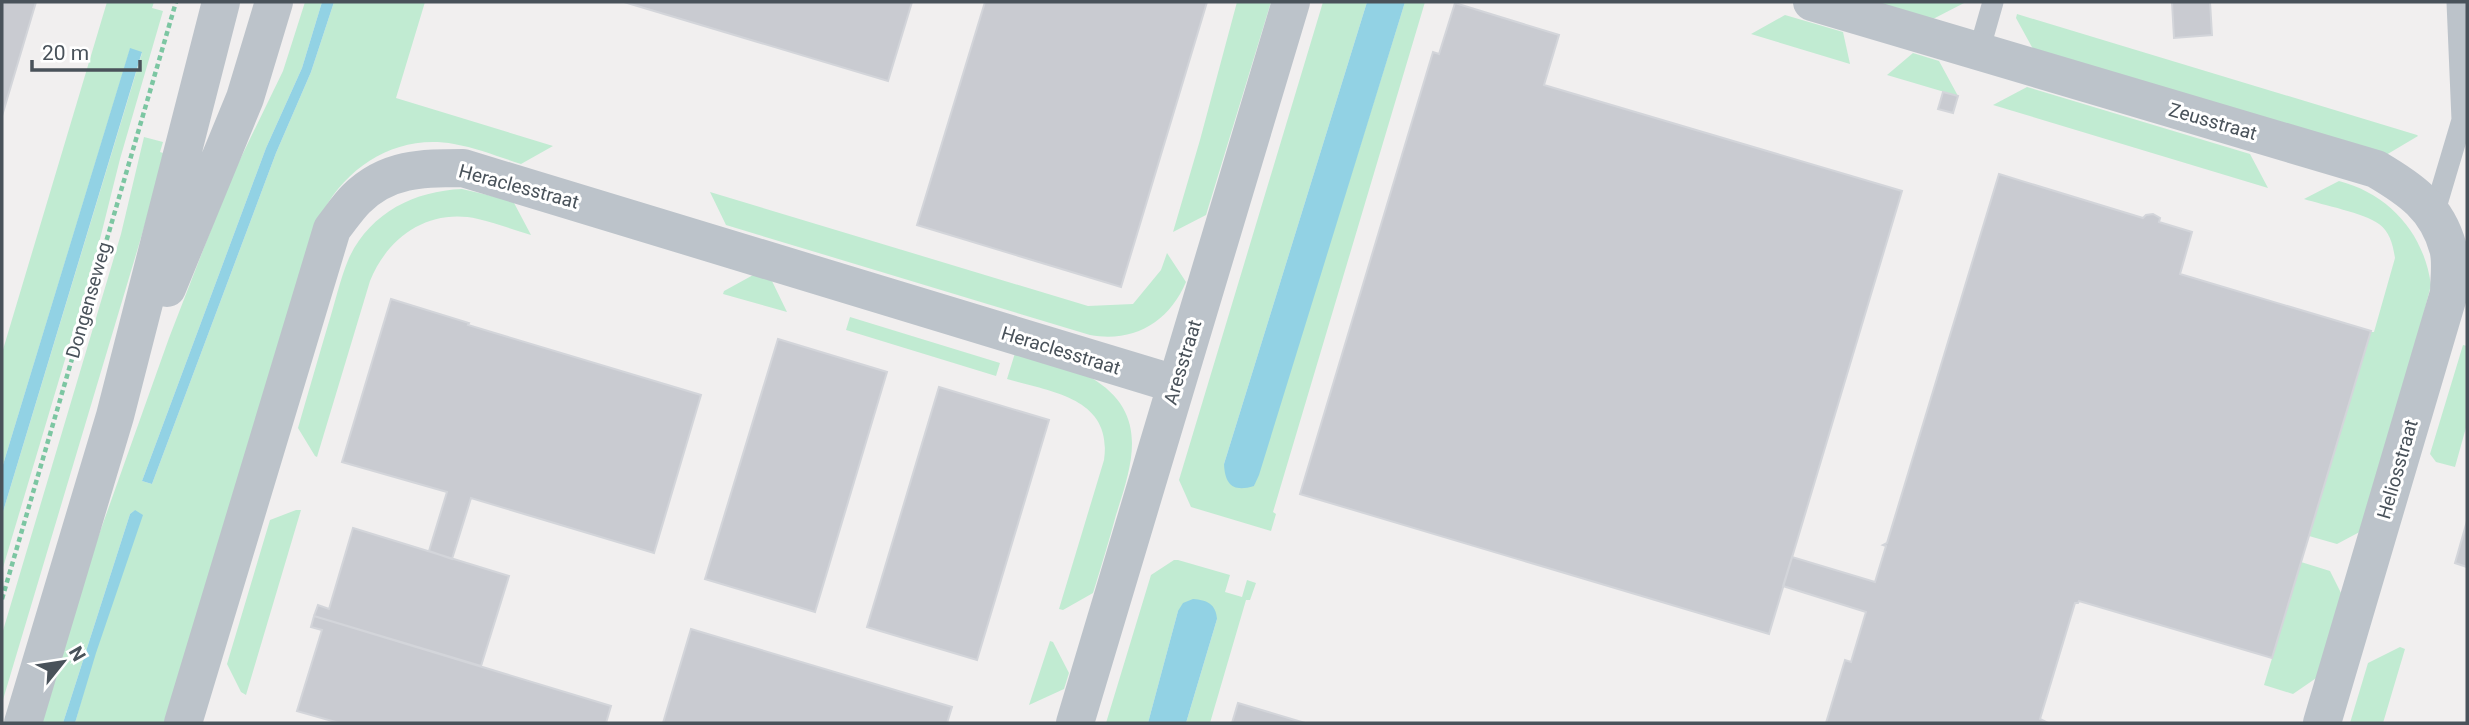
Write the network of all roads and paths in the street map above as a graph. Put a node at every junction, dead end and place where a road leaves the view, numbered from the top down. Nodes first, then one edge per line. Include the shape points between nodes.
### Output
1 (176, 2) edge
2 (221, 2) edge
3 (274, 2) edge
4 (1291, 2) edge
5 (1812, 2) edge
6 (1993, 2) edge
7 (2457, 2) edge
8 (1979, 51) junction
9 (2464, 68) edge
10 (2434, 214) junction
11 (1175, 384) junction
12 (115, 416) junction
13 (2, 599) edge
14 (23, 723) edge
15 (184, 723) edge
16 (1075, 723) edge
17 (2322, 723) edge

1 - 13 path, Dongenseweg
2 - 12 street
3 - 12 street via 245,98
4 - 11 street, Aresstraat
5 - 8 street, Zeusstraat
6 - 8 lane
7 - 9 lane
8 - 10 street, Zeusstraat via 2376,169 2408,188
9 - 10 lane via 2462,120
10 - 17 street, Heliosstraat via 2449,250 2449,293
11 - 15 street, Heraclesstraat via 463,167 420,168 387,177 357,198 332,229
11 - 16 street, Aresstraat
12 - 14 street

